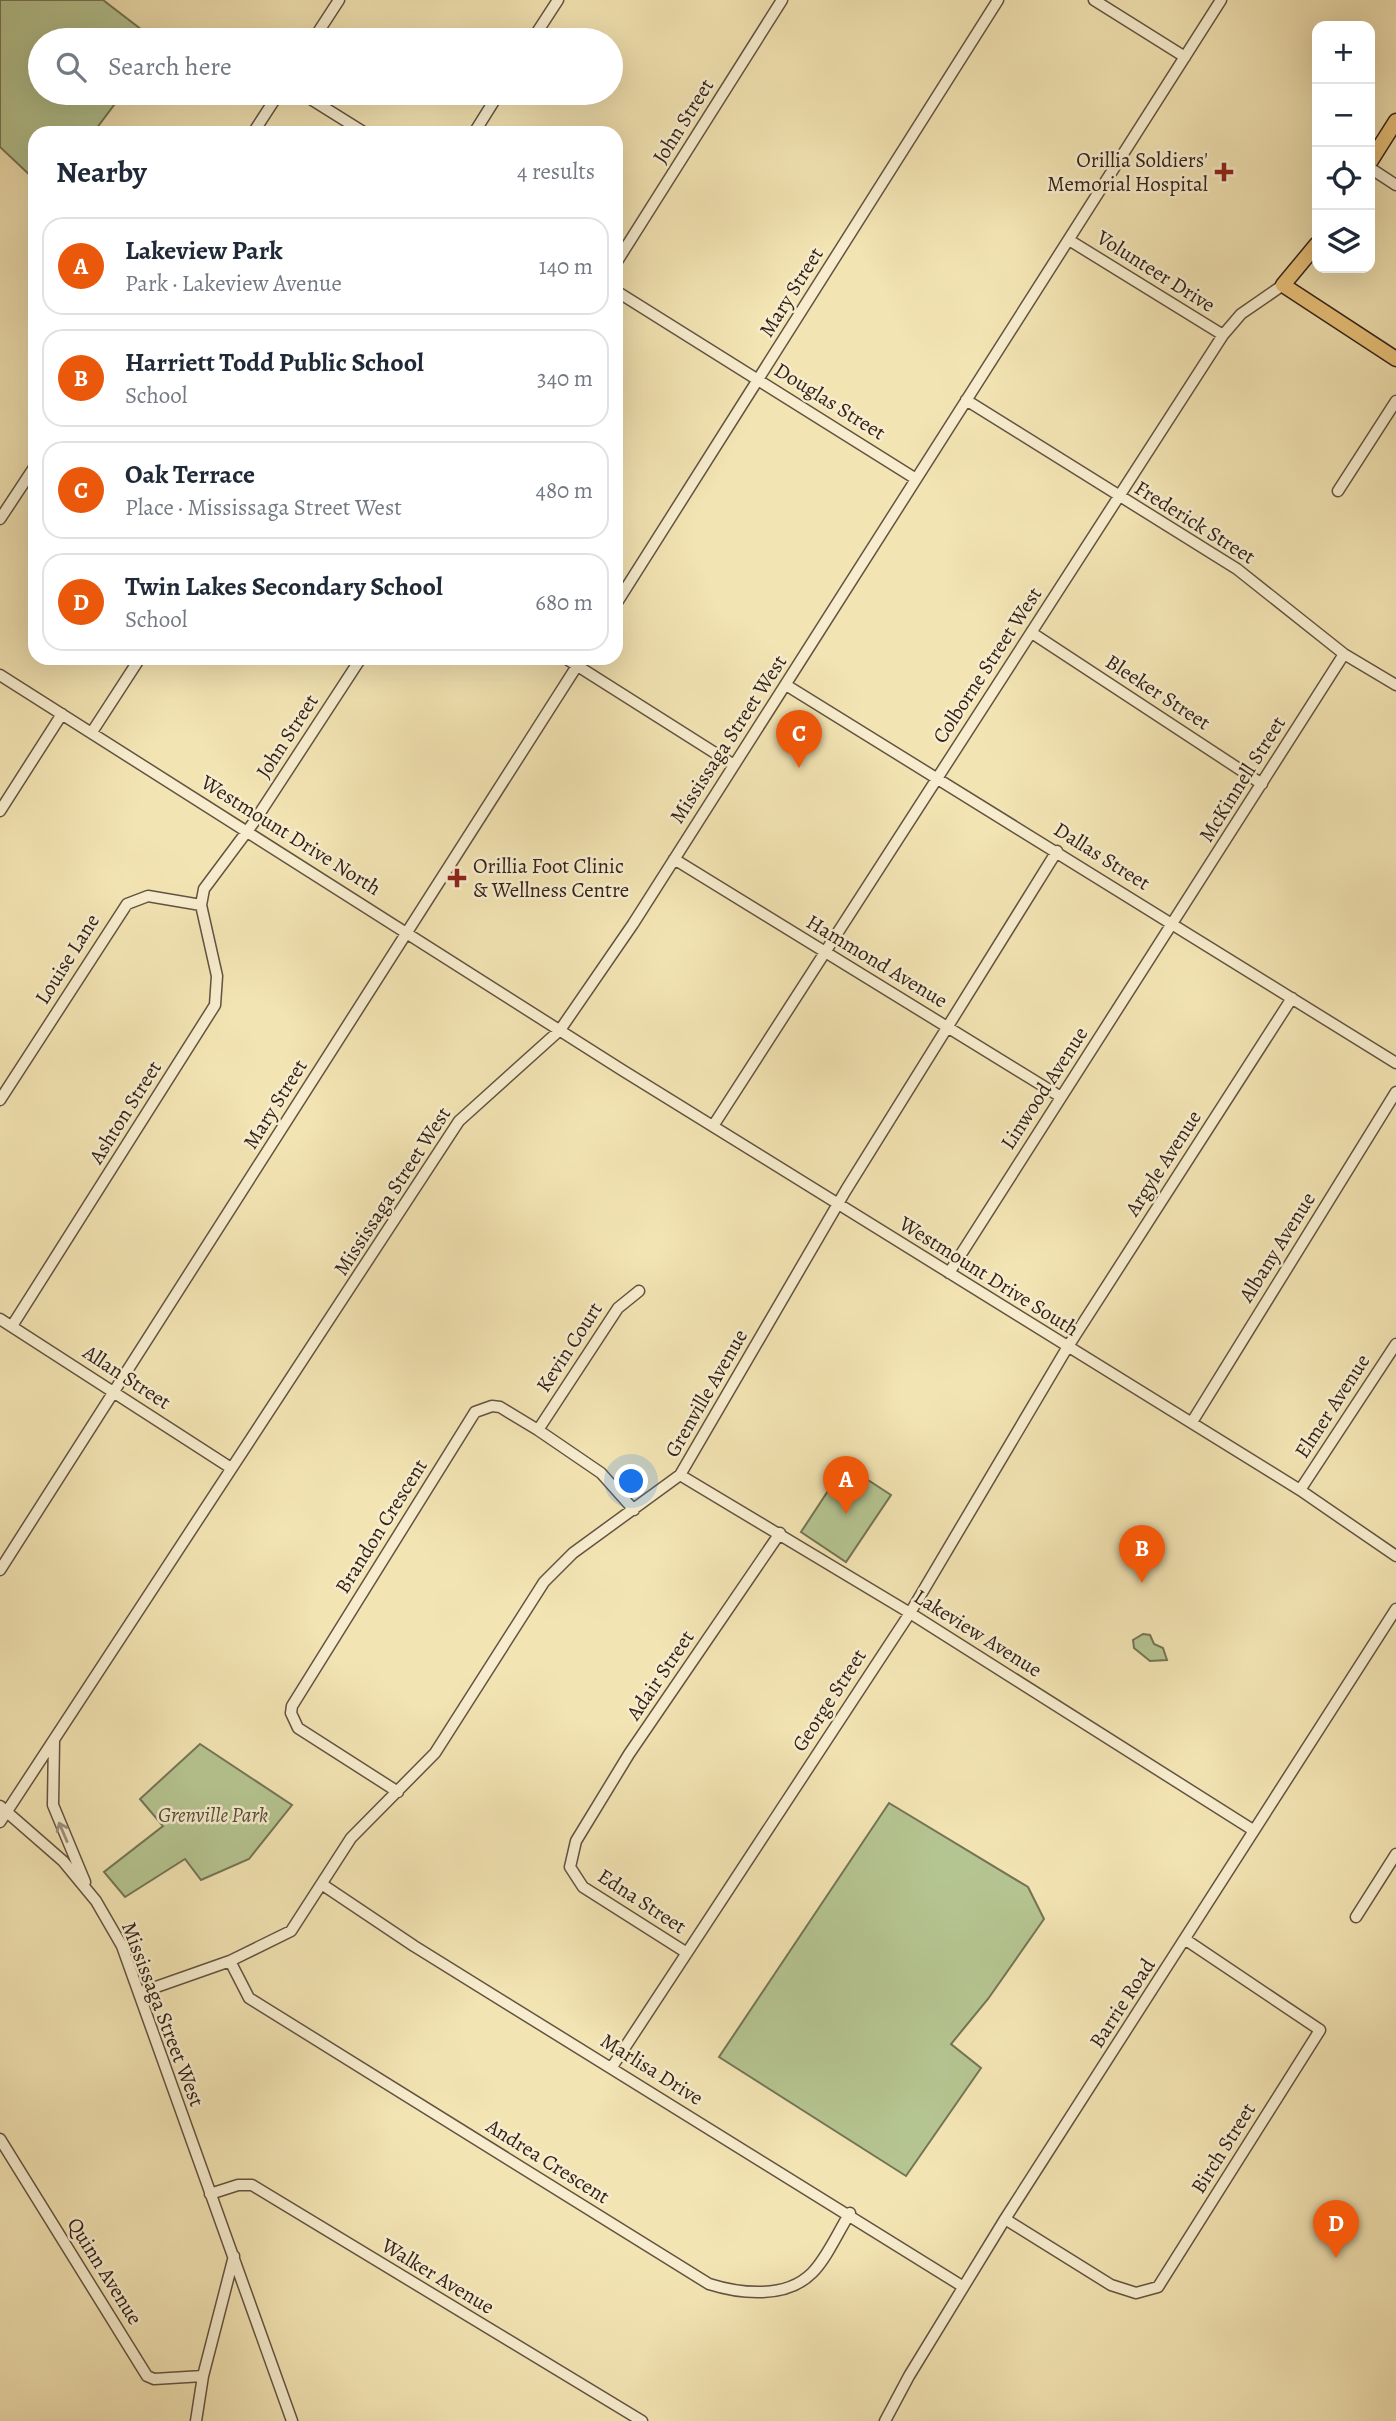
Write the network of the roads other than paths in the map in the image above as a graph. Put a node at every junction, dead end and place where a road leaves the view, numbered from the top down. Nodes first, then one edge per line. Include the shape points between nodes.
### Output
1 (339, 0) edge
2 (558, 0) edge
3 (782, 0) edge
4 (998, 0) edge
5 (1094, 0) edge
6 (1221, 0) edge
7 (321, 28) edge
8 (540, 28) edge
9 (1185, 57) junction
10 (271, 105) edge
11 (320, 105) edge
12 (492, 105) edge
13 (1396, 121) edge
14 (258, 126) edge
15 (354, 126) edge
16 (478, 126) edge
17 (1375, 154) edge
18 (1375, 171) edge
19 (1396, 185) edge
20 (1069, 240) junction
21 (1312, 250) edge
22 (623, 252) edge
23 (1283, 285) junction
24 (623, 295) edge
25 (1223, 335) junction
26 (1396, 359) edge
27 (759, 379) junction
28 (966, 400) junction
29 (1396, 401) edge
30 (28, 477) edge
31 (916, 480) junction
32 (1338, 491) dead end
33 (1119, 496) junction
34 (0, 519) edge
35 (623, 593) edge
36 (1032, 633) junction
37 (1345, 654) junction
38 (135, 665) edge
39 (356, 665) edge
40 (577, 665) edge
41 (584, 665) edge
42 (0, 675) edge
43 (786, 685) junction
44 (1396, 685) edge
45 (62, 714) junction
46 (92, 732) junction
47 (734, 765) junction
48 (940, 778) junction
49 (1262, 783) junction
50 (0, 811) edge
51 (247, 830) junction
52 (1057, 851) junction
53 (674, 859) junction
54 (201, 905) junction
55 (1173, 924) junction
56 (408, 931) junction
57 (824, 953) junction
58 (1292, 998) junction
59 (948, 1026) junction
60 (560, 1030) junction
61 (1396, 1063) edge
62 (1396, 1092) edge
63 (1061, 1097) junction
64 (0, 1100) edge
65 (713, 1126) junction
66 (838, 1203) junction
67 (949, 1273) junction
68 (639, 1291) dead end
69 (0, 1319) edge
70 (12, 1326) junction
71 (1396, 1344) edge
72 (1068, 1348) junction
73 (116, 1392) junction
74 (1192, 1422) junction
75 (538, 1430) junction
76 (232, 1468) junction
77 (680, 1475) junction
78 (1300, 1490) junction
79 (634, 1510) junction
80 (780, 1533) junction
81 (1396, 1556) edge
82 (0, 1570) edge
83 (1396, 1609) edge
84 (910, 1613) junction
85 (55, 1739) junction
86 (398, 1792) junction
87 (2, 1814) edge
88 (1253, 1830) junction
89 (576, 1842) joint
90 (1396, 1854) edge
91 (323, 1885) junction
92 (90, 1894) junction
93 (1356, 1917) dead end
94 (1186, 1940) junction
95 (687, 1953) junction
96 (230, 1961) junction
97 (139, 1993) junction
98 (612, 2067) junction
99 (0, 2139) edge
100 (211, 2194) junction
101 (849, 2213) junction
102 (1005, 2219) junction
103 (234, 2256) junction
104 (962, 2286) junction
105 (203, 2376) junction
106 (196, 2421) edge
107 (292, 2421) edge
108 (642, 2421) edge
109 (885, 2421) edge

1 - 7 street
2 - 8 street
3 - 22 street, John Street
4 - 27 street, Mary Street
5 - 9 street
6 - 9 street, Mississaga Street West
9 - 20 street, Mississaga Street West
10 - 14 street
11 - 15 street
12 - 16 street
13 - 17 main road
18 - 19 street
20 - 25 street, Volunteer Drive
20 - 28 street, Mississaga Street West
21 - 23 main road, Colborne Street West
23 - 25 street, Colborne Street West via 1241,314
23 - 26 main road
24 - 27 street, Douglas Street
25 - 33 street, Colborne Street West
27 - 31 street, Douglas Street
27 - 35 street, Mary Street
28 - 31 street, Mississaga Street West
28 - 33 street, Frederick Street
29 - 32 street
30 - 34 street
31 - 43 street, Mississaga Street West
33 - 36 street, Colborne Street West
33 - 37 street, Frederick Street via 1237,569
36 - 48 street, Colborne Street West
36 - 49 street, Bleeker Street
37 - 44 street, Frederick Street
37 - 49 street, McKinnell Street
38 - 46 street
39 - 51 street, John Street
40 - 56 street, Mary Street
41 - 47 street
42 - 45 street, Westmount Drive North
43 - 47 street, Mississaga Street West
43 - 48 street, Dallas Street
45 - 46 street, Westmount Drive North
45 - 50 street
46 - 51 street, Westmount Drive North
47 - 53 street, Mississaga Street West
48 - 52 street, Dallas Street
48 - 57 street, Colborne Street West
49 - 55 street, McKinnell Street
51 - 54 street, John Street via 213,873
51 - 56 street, Westmount Drive North
52 - 55 street, Dallas Street
52 - 59 street, Grenville Avenue
53 - 57 street, Hammond Avenue
53 - 60 street, Mississaga Street West
54 - 64 street, Louise Lane via 148,896 127,904
54 - 70 street, Ashton Street via 217,976 215,1005
55 - 58 street, Dallas Street
55 - 63 street, Linwood Avenue
56 - 60 street, Westmount Drive North
56 - 73 street, Mary Street
57 - 59 street, Hammond Avenue
57 - 65 street, Colborne Street West
58 - 61 street, Dallas Street
58 - 72 street, Argyle Avenue
59 - 63 street, Hammond Avenue
59 - 66 street, Grenville Avenue
60 - 65 street, Westmount Drive South
60 - 76 street, Mississaga Street West via 459,1121
62 - 74 street, Albany Avenue
63 - 67 street, Linwood Avenue
65 - 66 street, Westmount Drive South
66 - 67 street, Westmount Drive South
66 - 77 street, Grenville Avenue
67 - 72 street, Westmount Drive South
68 - 75 street, Kevin Court via 618,1308
69 - 70 street, Allan Street
70 - 73 street, Allan Street
71 - 78 street, Elmer Avenue
72 - 74 street, Westmount Drive South
72 - 84 street, George Street
73 - 76 street, Allan Street
73 - 82 street, Mary Street
74 - 78 street, Westmount Drive South
75 - 79 street, Brandon Crescent via 601,1473
75 - 86 street, Brandon Crescent via 500,1407 475,1412 292,1706 298,1728
76 - 85 street, Mississaga Street West
77 - 79 street, Grenville Avenue
77 - 80 street, Lakeview Avenue
78 - 81 street, Westmount Drive South
79 - 86 street, Grenville Avenue via 573,1553 544,1582 447,1738
80 - 84 street, Lakeview Avenue
80 - 89 street, Adair Street via 629,1754
83 - 88 street, Barrie Road
84 - 88 street, Lakeview Avenue
84 - 95 street, George Street
85 - 87 street, Mississaga Street West
92 -> 85 street via 53,1805
86 - 91 street, Grenville Avenue via 351,1838
87 - 92 street, Mississaga Street West via 63,1861
88 - 94 street, Barrie Road
89 - 95 street, Edna Street via 570,1867 583,1887
90 - 93 street
91 - 96 street, Grenville Avenue via 285,1936
91 - 98 street, Marlisa Drive
92 - 97 street, Mississaga Street West via 122,1947
94 - 102 street, Barrie Road
94 - 102 street, Birch Street via 1320,2030 1158,2287 1136,2293 1111,2285
95 - 98 street, George Street
96 - 97 street, Grenville Avenue
96 - 101 street, Andrea Crescent via 249,1998 709,2284 735,2292 790,2289 813,2273
97 - 100 street, Mississaga Street West
98 - 101 street, Marlisa Drive
99 - 105 street, Quinn Avenue via 147,2376
100 - 103 street, Mississaga Street West
100 - 108 street, Walker Avenue via 252,2185
101 - 104 street, Marlisa Drive
102 - 104 street, Barrie Road
103 - 105 street
103 - 107 street, Mississaga Street West
104 - 109 street, Barrie Road
105 - 106 street

